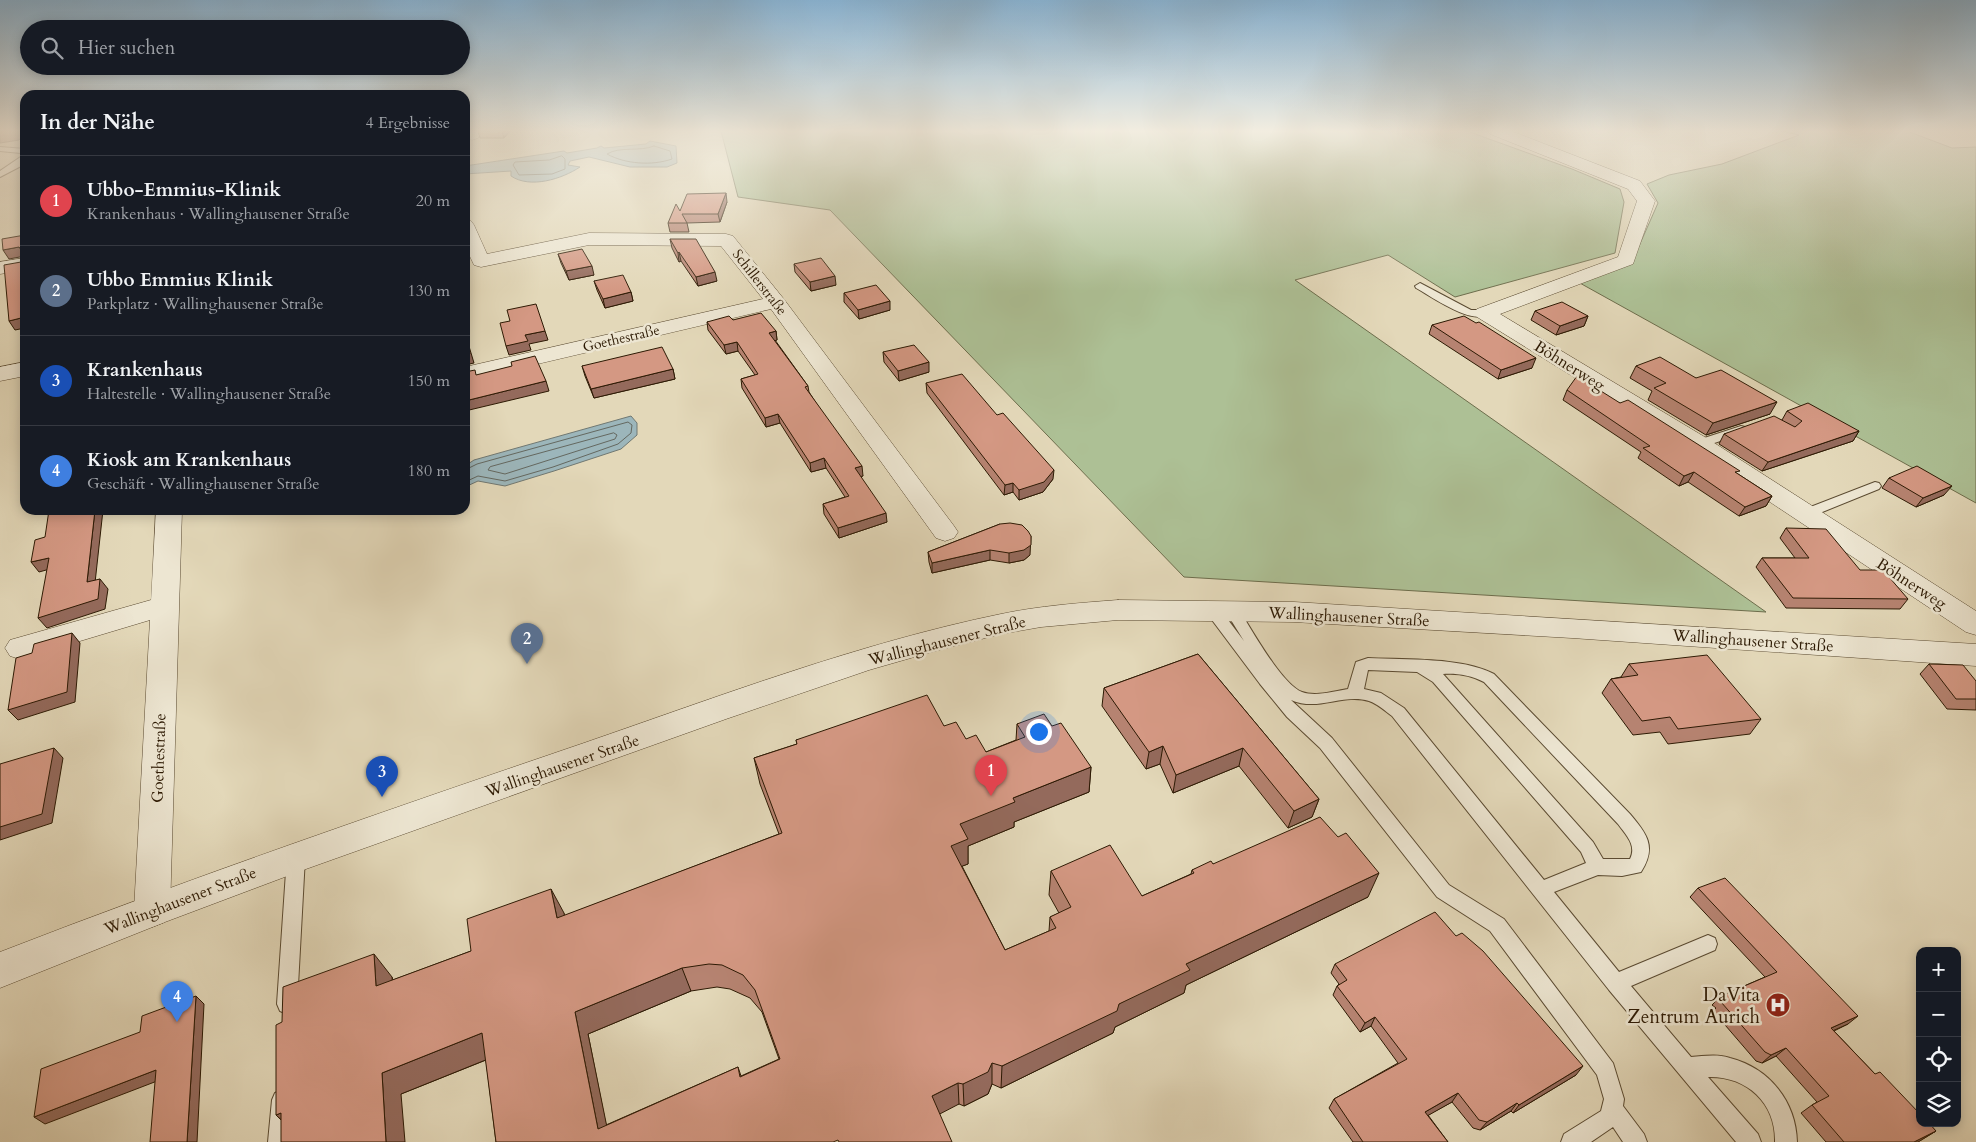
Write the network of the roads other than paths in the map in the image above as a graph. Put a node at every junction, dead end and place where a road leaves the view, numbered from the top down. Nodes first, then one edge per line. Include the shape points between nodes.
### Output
1 (1634, 184) edge
2 (470, 236) edge
3 (20, 265) edge
4 (0, 268) edge
5 (1420, 286) dead end
6 (776, 302) junction
7 (1484, 313) junction
8 (20, 369) edge
9 (470, 373) edge
10 (0, 374) edge
11 (1752, 426) edge
12 (1699, 444) junction
13 (1875, 486) dead end
14 (1805, 514) junction
15 (169, 515) edge
16 (945, 532) dead end
17 (164, 606) junction
18 (1224, 612) junction
19 (1976, 625) edge
20 (20, 648) dead end
21 (1976, 655) edge
22 (1420, 667) junction
23 (1355, 694) junction
24 (1312, 701) junction
25 (1293, 713) junction
26 (296, 857) junction
27 (1596, 867) junction
28 (1540, 889) junction
29 (152, 910) junction
30 (1708, 944) dead end
31 (0, 970) edge
32 (1616, 983) junction
33 (286, 1024) edge
34 (1687, 1067) junction
35 (283, 1083) edge
36 (1612, 1108) junction
37 (279, 1142) edge
38 (1572, 1142) edge
39 (1636, 1142) edge
40 (1750, 1142) edge
41 (1786, 1142) edge

1 - 7 street via 1646,201 1626,260
2 - 6 street, Schillerstraße via 481,261 589,239 726,240
3 - 4 street
5 - 7 lane via 1469,313
6 - 9 street, Goethestraße
6 - 16 street, Schillerstraße
7 - 12 street, Böhnerweg
8 - 10 street
11 - 12 lane
12 - 14 street, Böhnerweg
13 - 14 lane
14 - 19 street, Böhnerweg
15 - 17 street, Goethestraße
17 - 20 street
17 - 29 street, Goethestraße
18 - 21 street, Wallinghausener Straße via 1294,612
18 - 24 lane via 1290,693
18 - 25 lane via 1265,680
18 - 26 street, Wallinghausener Straße via 1118,610 1041,617 935,640 724,707
22 - 23 lane via 1361,666
22 - 27 lane via 1438,678 1574,832 1594,858
22 - 27 lane via 1464,669 1489,678 1624,819 1640,838 1640,861 1636,866 1622,868
23 - 24 lane
23 - 28 lane via 1381,700 1398,712
24 - 25 lane
25 - 36 lane via 1326,743 1444,891 1497,925 1512,942 1606,1070 1614,1099
26 - 29 street, Wallinghausener Straße
26 - 33 lane
27 - 28 lane
28 - 32 lane
29 - 31 street, Wallinghausener Straße
30 - 32 lane
32 - 34 lane
34 - 40 lane
34 - 41 lane via 1729,1068 1749,1076 1777,1103 1785,1119
35 - 37 lane
36 - 38 lane via 1610,1117
36 - 39 lane

